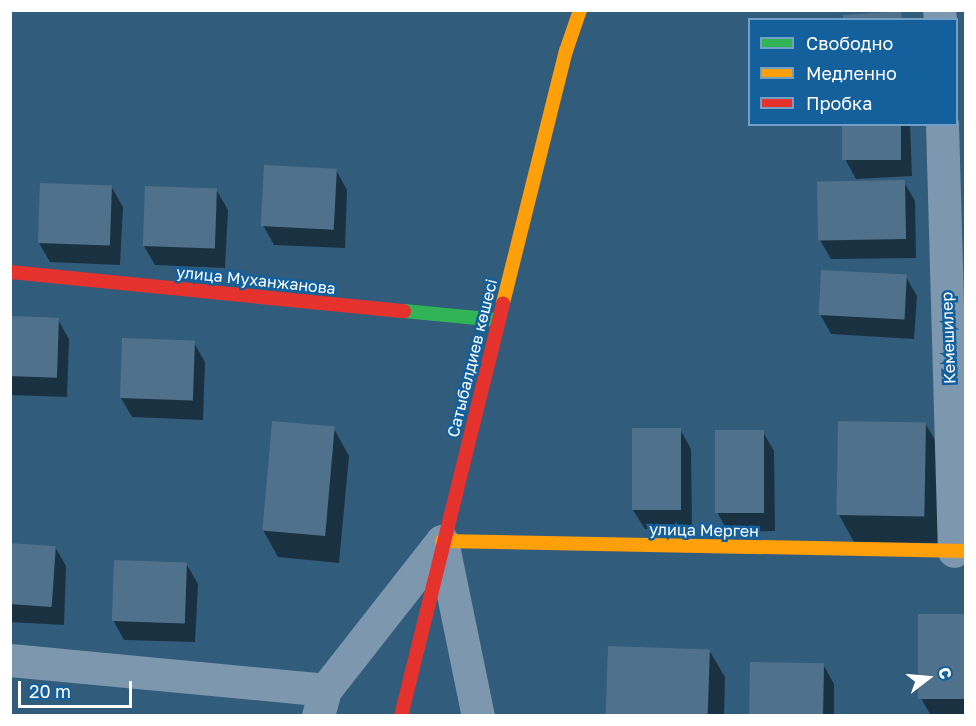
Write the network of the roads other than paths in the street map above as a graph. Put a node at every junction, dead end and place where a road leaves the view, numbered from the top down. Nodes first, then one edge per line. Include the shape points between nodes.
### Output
1 (580, 10) edge
2 (942, 126) edge
3 (10, 272) edge
4 (498, 320) junction
5 (442, 541) junction
6 (960, 551) edge
7 (10, 660) edge
8 (322, 703) edge
9 (400, 716) edge
10 (477, 716) edge

1 - 4 street, Сатыбалдиев көшесі via 566,51
2 - 6 street, Кемешилер
3 - 4 street, улица Муханжанова
4 - 5 street, Сатыбалдиев көшесі
5 - 6 street, улица Мерген
5 - 8 street
5 - 9 street, Сатыбалдиев көшесі
5 - 10 street
7 - 8 street

